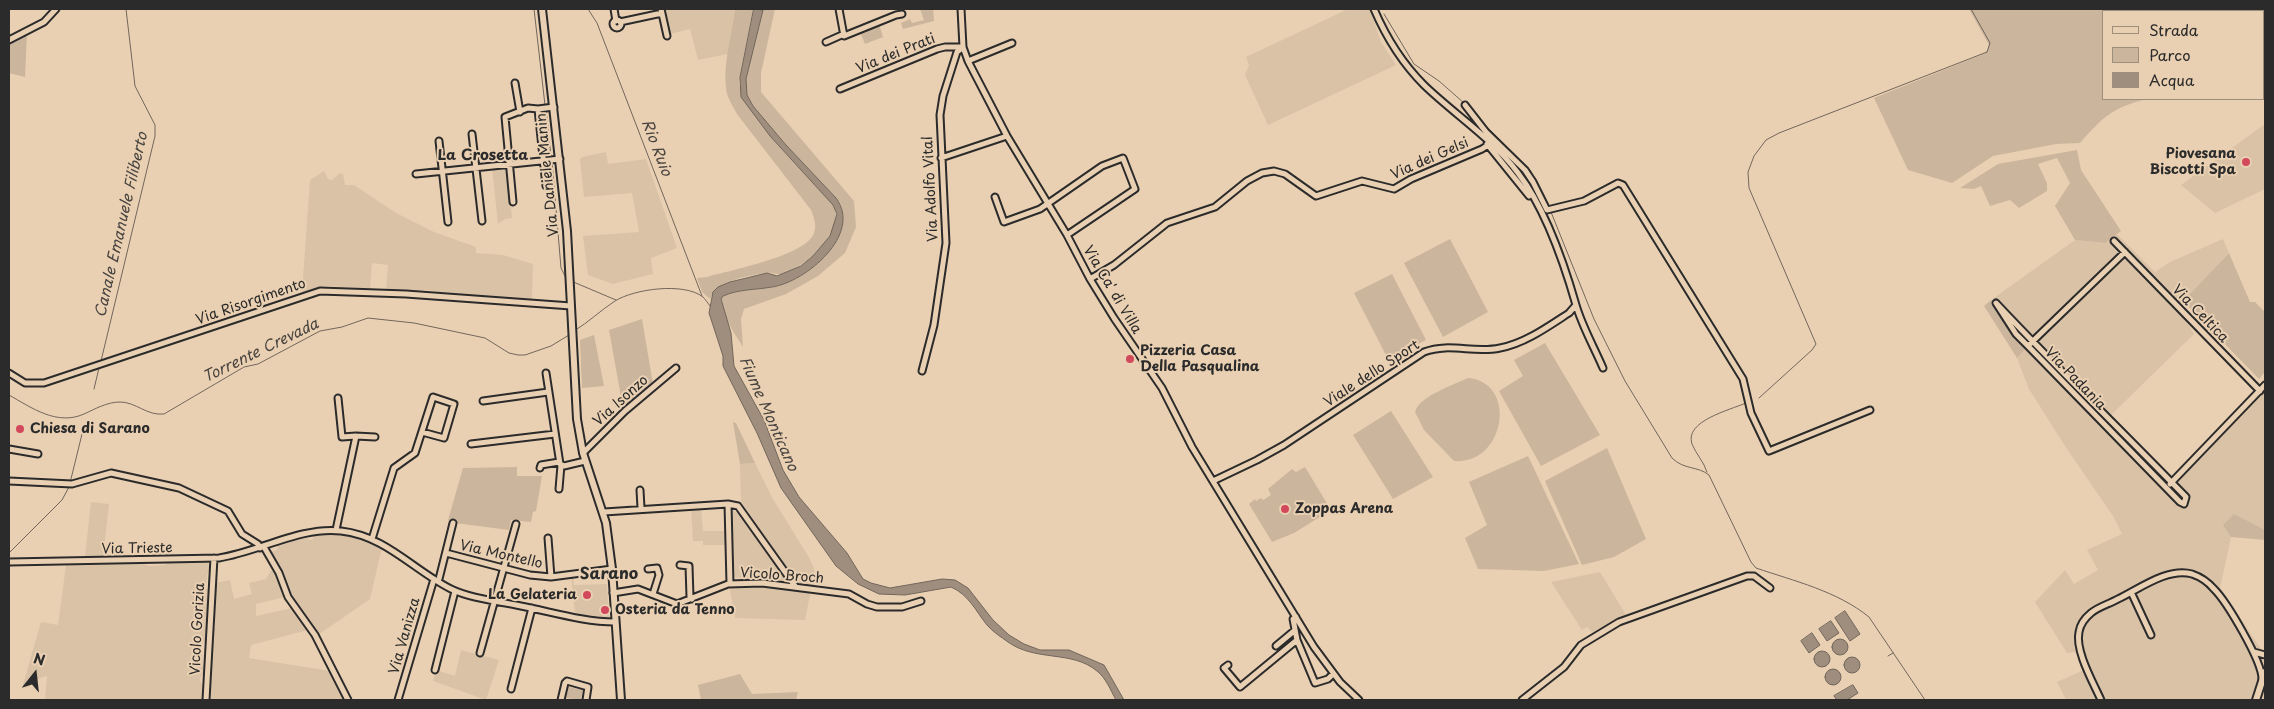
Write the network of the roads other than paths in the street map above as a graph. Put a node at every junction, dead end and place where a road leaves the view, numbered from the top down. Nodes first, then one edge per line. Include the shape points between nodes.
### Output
1 (56, 9) edge
2 (542, 9) edge
3 (614, 9) edge
4 (839, 9) edge
5 (961, 9) edge
6 (1374, 9) edge
7 (662, 11) edge
8 (902, 14) dead end
9 (844, 34) junction
10 (666, 36) dead end
11 (9, 40) edge
12 (826, 42) dead end
13 (1012, 43) dead end
14 (963, 47) junction
15 (968, 60) junction
16 (515, 83) dead end
17 (840, 89) dead end
18 (1465, 105) dead end
19 (552, 107) junction
20 (539, 109) junction
21 (520, 112) junction
22 (472, 134) dead end
23 (1007, 136) junction
24 (439, 141) dead end
25 (1489, 144) junction
26 (942, 158) junction
27 (558, 159) junction
28 (545, 160) junction
29 (510, 164) junction
30 (476, 167) junction
31 (1525, 170) junction
32 (442, 171) junction
33 (416, 174) dead end
34 (1517, 175) junction
35 (546, 186) dead end
36 (995, 197) dead end
37 (513, 202) dead end
38 (1048, 204) junction
39 (482, 221) dead end
40 (448, 222) dead end
41 (1067, 235) junction
42 (2114, 241) dead end
43 (2124, 252) junction
44 (1090, 279) junction
45 (1576, 304) junction
46 (571, 306) junction
47 (2033, 341) junction
48 (2028, 346) junction
49 (676, 368) dead end
50 (1603, 368) dead end
51 (922, 371) dead end
52 (9, 373) edge
53 (546, 373) dead end
54 (2265, 385) edge
55 (2260, 391) junction
56 (548, 392) junction
57 (338, 398) dead end
58 (483, 401) dead end
59 (2095, 405) junction
60 (1870, 410) dead end
61 (2090, 410) junction
62 (422, 432) junction
63 (555, 434) junction
64 (356, 436) junction
65 (375, 437) dead end
66 (471, 444) dead end
67 (9, 449) edge
68 (583, 453) junction
69 (38, 454) dead end
70 (586, 461) junction
71 (560, 464) junction
72 (540, 468) dead end
73 (9, 480) edge
74 (1213, 481) junction
75 (2172, 482) junction
76 (2166, 488) junction
77 (559, 489) dead end
78 (640, 490) dead end
79 (728, 504) junction
80 (641, 508) junction
81 (604, 512) junction
82 (453, 523) dead end
83 (516, 524) dead end
84 (336, 530) junction
85 (548, 538) dead end
86 (372, 539) junction
87 (262, 548) junction
88 (446, 553) junction
89 (214, 558) junction
90 (9, 562) edge
91 (680, 565) dead end
92 (504, 569) junction
93 (612, 569) junction
94 (648, 569) dead end
95 (551, 577) junction
96 (436, 579) junction
97 (730, 584) junction
98 (795, 586) junction
99 (1770, 588) dead end
100 (455, 591) junction
101 (2131, 592) junction
102 (614, 594) junction
103 (653, 594) junction
104 (692, 599) junction
105 (495, 601) junction
106 (921, 601) dead end
107 (532, 608) junction
108 (1296, 617) junction
109 (615, 622) junction
110 (1294, 631) junction
111 (2151, 635) dead end
112 (1297, 640) junction
113 (1276, 646) dead end
114 (2254, 652) junction
115 (480, 654) dead end
116 (2263, 655) edge
117 (2265, 662) edge
118 (1224, 666) dead end
119 (2263, 667) edge
120 (435, 670) dead end
121 (2265, 672) edge
122 (1333, 674) junction
123 (2263, 683) edge
124 (511, 689) dead end
125 (206, 700) edge
126 (348, 700) edge
127 (398, 700) edge
128 (561, 700) edge
129 (586, 700) edge
130 (620, 700) edge
131 (1359, 700) edge
132 (1522, 700) edge
133 (2101, 700) edge
134 (2256, 700) edge

1 - 11 street via 44,22
2 - 19 main road, Via Daniele Manin
3 - 7 street via 618,22
4 - 9 street
5 - 14 street
6 - 25 street via 1408,67
7 - 10 street
8 - 9 street
9 - 12 street
13 - 15 street
14 - 15 street, Via Ca' di Villa
14 - 17 street, Via dei Prati via 937,49
14 - 26 street, Via Adolfo Vital via 957,52 942,96
15 - 23 street, Via Ca' di Villa
16 - 21 street
18 - 31 street via 1486,132
19 - 20 street
19 - 27 main road, Via Daniele Manin
20 - 21 street
20 - 28 street
21 - 29 street via 505,117
22 - 30 street
23 - 26 street
23 - 38 street, Via Ca' di Villa
24 - 32 street
25 - 34 street
25 - 44 street, Via dei Gelsi via 1394,189 1362,181 1316,196 1285,174 1274,170 1262,173 1215,207 1167,223 1114,265
26 - 51 street, Via Adolfo Vital via 946,244 934,325
27 - 28 street
27 - 46 main road, Via Daniele Manin via 568,231
28 - 29 street
28 - 35 street
29 - 30 street
29 - 37 street
30 - 32 street
30 - 39 street
31 - 34 street
31 - 60 street via 1545,208 1550,210 1584,201 1618,183 1623,185 1743,379 1751,413 1769,451
32 - 33 street
32 - 40 street
34 - 45 street via 1549,228
36 - 38 street via 1004,222
38 - 41 street, Via Ca' di Villa
38 - 41 street via 1102,166 1123,158 1135,189
41 - 44 street, Via Ca' di Villa
42 - 43 street, Via Celtica
43 - 47 street
43 - 55 street, Via Celtica
44 - 74 street, Via Ca' di Villa via 1162,388
45 - 50 street
45 - 74 street, Viale dello Sport via 1574,310 1510,346 1488,350 1444,347 1424,352 1284,445
46 - 52 street, Via Risorgimento via 320,291 37,384 19,381
46 - 68 main road, Via Daniele Manin via 577,418
47 - 48 street, Via Padania
47 - 48 street via 1995,302
47 - 59 street, Via Padania
48 - 61 street, Via Padania
49 - 68 street, Via Isonzo via 625,411
53 - 56 street
54 - 55 street
55 - 75 street
56 - 58 street
56 - 63 street
57 - 64 street via 342,437
59 - 61 street
59 - 75 street, Via Padania
61 - 76 street, Via Padania
62 - 62 street via 444,438 454,404 433,397
62 - 86 street via 415,453 394,468
63 - 66 street
63 - 71 street
64 - 65 street
64 - 84 street
67 - 69 street
68 - 70 main road, Via Daniele Manin
70 - 71 street
70 - 81 main road, Via Daniele Manin
71 - 72 street via 541,465
71 - 77 street
73 - 87 street via 70,484 111,473 185,490 228,511 244,537
74 - 108 street, Via Ca' di Villa
75 - 76 street
75 - 76 street, Via Padania via 2186,498 2184,504
78 - 80 street
79 - 80 street
79 - 97 street
79 - 98 street via 738,506
80 - 81 street
81 - 93 main road, Via Daniele Manin
82 - 88 street, Via Vanizza
83 - 92 street
84 - 86 street
84 - 87 street via 307,534
85 - 95 street
86 - 96 street
87 - 89 street, Via Trieste
87 - 126 street via 279,573 288,597 315,635
88 - 92 street, Via Montello
88 - 96 street, Via Vanizza
89 - 90 street, Via Trieste
89 - 125 street, Vicolo Gorizia
91 - 104 street via 689,566
92 - 95 street, Via Montello
92 - 105 street
93 - 95 street, Via Montello
93 - 102 main road, Via Daniele Manin
94 - 103 street via 657,568
96 - 100 street
96 - 127 street, Via Vanizza
97 - 98 street, Vicolo Broch
97 - 104 street, Vicolo Broch
98 - 106 street, Vicolo Broch via 849,594 877,607 902,607
99 - 132 street via 1760,579 1747,576 1619,622 1581,645 1564,667
100 - 105 street
100 - 120 street
101 - 111 street
101 - 114 street via 2172,574 2199,577 2216,590
101 - 133 street via 2089,614 2079,632 2081,653
102 - 103 street, Vicolo Broch via 635,589
102 - 109 main road, Via Daniele Manin
103 - 104 street, Vicolo Broch via 673,604
105 - 107 street
105 - 115 street
107 - 109 street
107 - 124 street
108 - 110 street via 1293,619
108 - 122 street, Via Ca' di Villa
109 - 130 main road, Via Daniele Manin
110 - 112 street
110 - 113 street
112 - 118 street via 1240,687
112 - 122 street via 1315,683
114 - 116 street
114 - 119 street
116 - 117 street
119 - 123 street
121 - 123 main road
122 - 131 street, Via Ca' di Villa
123 - 134 main road
128 - 129 street via 567,681 588,687

